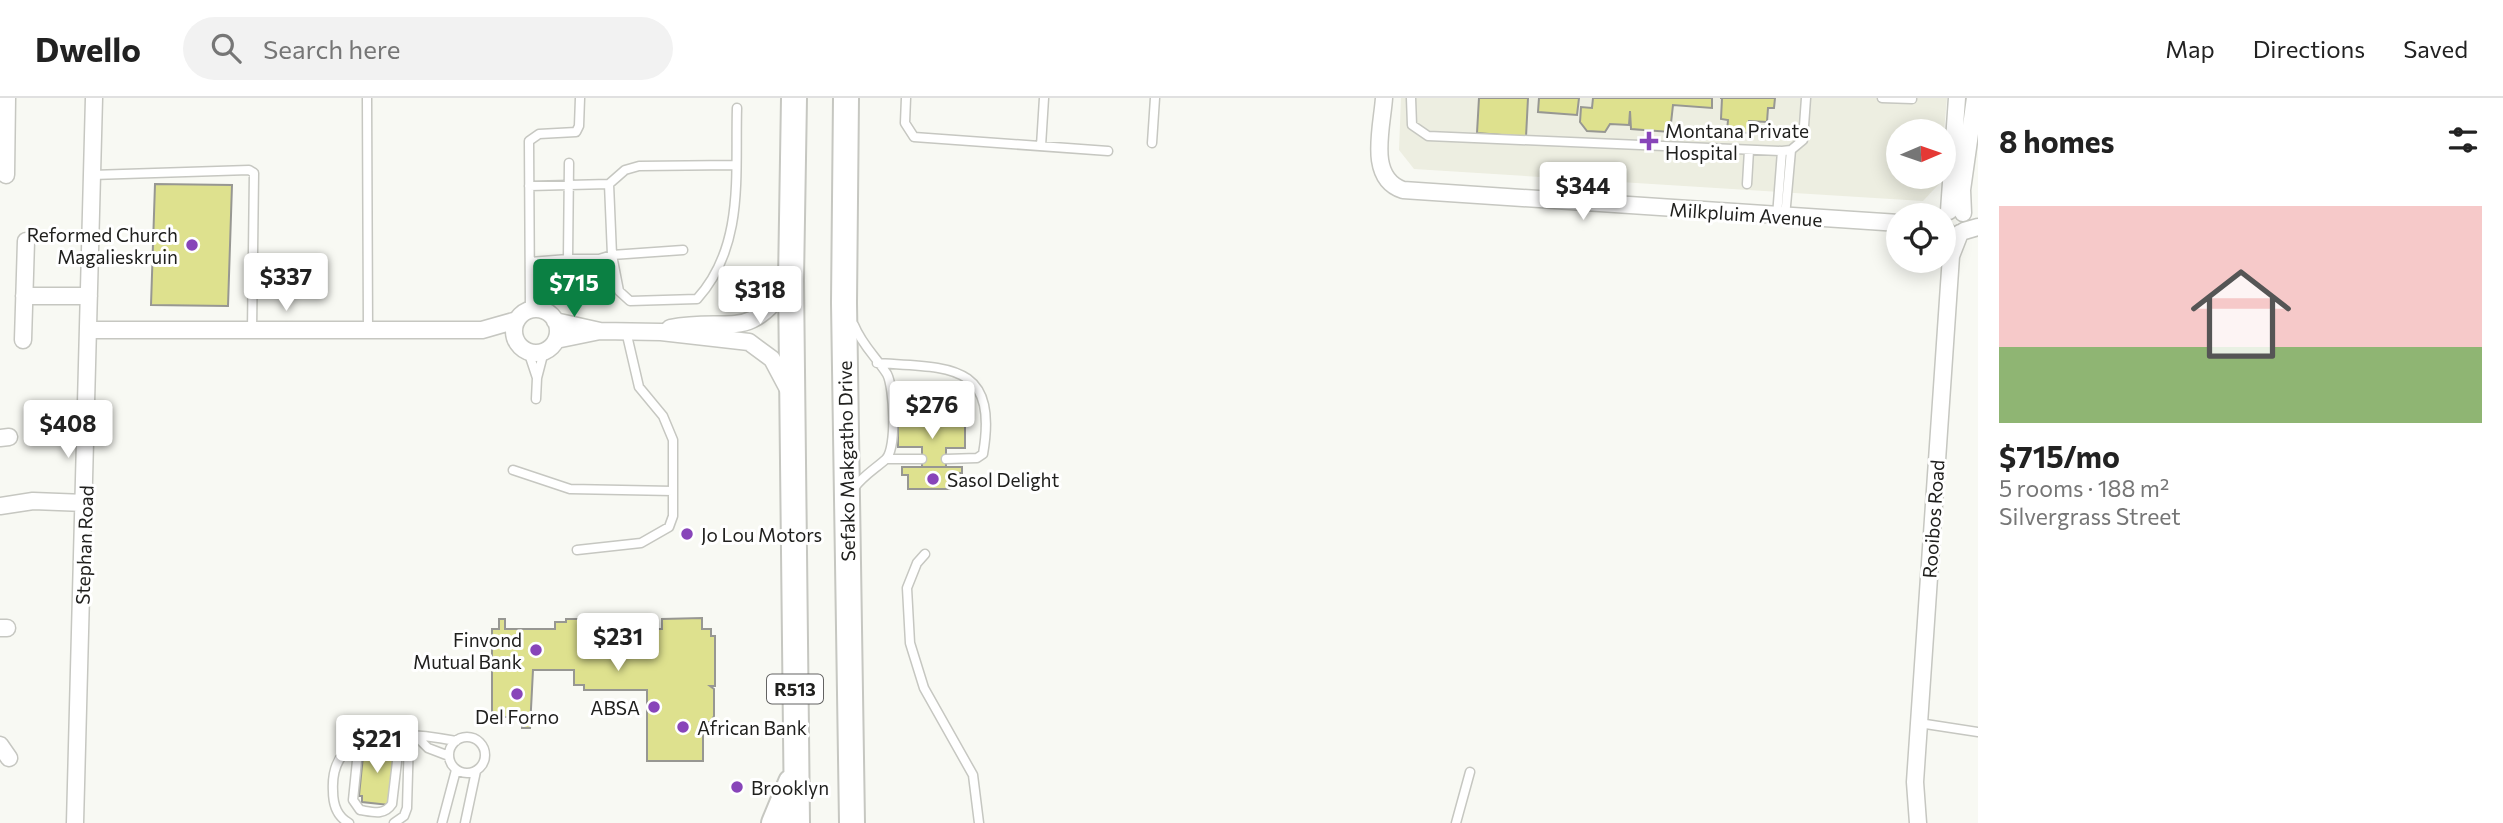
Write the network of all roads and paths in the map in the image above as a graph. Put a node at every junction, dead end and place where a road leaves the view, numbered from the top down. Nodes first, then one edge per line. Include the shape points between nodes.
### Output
1 (7, 98) edge
2 (94, 98) edge
3 (367, 98) edge
4 (580, 98) edge
5 (794, 98) edge
6 (846, 98) edge
7 (906, 98) edge
8 (1044, 98) edge
9 (1155, 98) edge
10 (1384, 98) edge
11 (1411, 98) edge
12 (1806, 98) edge
13 (1882, 98) edge
14 (1957, 98) edge
15 (1975, 98) edge
16 (1912, 99) edge
17 (737, 108) dead end
18 (1152, 144) dead end
19 (1041, 146) junction
20 (1108, 150) dead end
21 (1749, 150) junction
22 (1786, 150) junction
23 (569, 163) dead end
24 (735, 165) junction
25 (92, 175) junction
26 (6, 176) dead end
27 (609, 184) junction
28 (1747, 184) dead end
29 (529, 186) junction
30 (569, 186) junction
31 (1781, 217) junction
32 (1886, 222) edge
33 (1957, 224) edge
34 (26, 241) dead end
35 (683, 250) dead end
36 (612, 255) junction
37 (568, 259) junction
38 (530, 262) junction
39 (791, 280) junction
40 (24, 296) junction
41 (89, 296) junction
42 (844, 303) junction
43 (530, 309) junction
44 (517, 320) junction
45 (555, 321) junction
46 (89, 330) junction
47 (482, 330) junction
48 (252, 331) junction
49 (368, 331) junction
50 (600, 331) junction
51 (626, 331) junction
52 (661, 332) junction
53 (23, 340) dead end
54 (556, 340) junction
55 (529, 348) junction
56 (877, 363) junction
57 (537, 379) junction
58 (792, 396) junction
59 (536, 400) dead end
60 (886, 459) junction
61 (922, 459) dead end
62 (946, 459) dead end
63 (513, 470) dead end
64 (673, 491) junction
65 (846, 501) junction
66 (85, 503) junction
67 (0, 506) edge
68 (578, 550) dead end
69 (925, 554) dead end
70 (1919, 723) junction
71 (1978, 732) edge
72 (400, 736) junction
73 (413, 737) junction
74 (359, 741) junction
75 (456, 741) junction
76 (449, 756) junction
77 (796, 762) junction
78 (456, 770) junction
79 (476, 771) junction
80 (1470, 772) dead end
81 (1915, 782) junction
82 (467, 821) edge
83 (75, 823) edge
84 (349, 823) edge
85 (394, 823) edge
86 (442, 823) edge
87 (774, 823) edge
88 (797, 823) edge
89 (852, 823) edge
90 (979, 823) edge
91 (1456, 823) edge
92 (1908, 823) edge
93 (1918, 823) edge

1 - 26 street
2 - 25 street, Stephan Road
3 - 49 lane
4 - 29 lane via 576,132 539,134 529,141
5 - 39 main road, R513
6 - 42 main road, Sefako Makgatho Drive / R513
7 - 19 lane via 905,123 914,138
8 - 19 lane
9 - 18 lane
10 - 31 street, Milkpluim Avenue via 1380,166 1388,183 1402,190
11 - 21 lane via 1412,125 1429,135
12 - 22 lane via 1803,140
13 - 16 lane
14 - 33 street, Rooibos Road
15 - 33 street, Rooibos Road
17 - 24 lane
19 - 20 lane
21 - 22 lane
21 - 28 lane
22 - 31 lane
23 - 30 lane
24 - 27 lane via 639,166 625,170
24 - 36 lane via 734,229 713,281 697,299 624,298
25 - 41 street, Stephan Road
25 - 48 lane via 254,173
27 - 30 lane
27 - 36 lane
29 - 30 lane
29 - 38 lane
30 - 37 lane
31 - 32 street, Milkpluim Avenue
33 - 70 street, Rooibos Road via 1951,256
34 - 40 street
35 - 36 lane
36 - 37 lane
37 - 38 lane
38 - 43 lane
39 - 52 street via 771,308 751,322 680,326
39 - 58 main road, R513
40 - 41 street
40 - 53 street
41 - 46 street, Stephan Road
42 - 56 lane via 859,338
42 - 65 main road, Sefako Makgatho Drive / R513
43 - 44 street
43 - 45 street via 542,309
44 - 47 street
44 - 55 street via 514,330
45 - 50 street
45 - 54 street
46 - 48 street
46 - 66 street, Stephan Road
47 - 49 street
47 - 55 street
48 - 49 street
50 - 51 street
50 - 54 street
51 - 52 street
51 - 64 lane via 639,387 670,427
52 - 58 street via 754,344 772,359
54 - 55 street
55 - 57 lane
55 - 57 lane
56 - 60 lane via 887,374 891,389 893,437
56 - 62 lane via 951,369 976,386 983,404 983,454
57 - 59 lane
58 - 77 main road, R513
60 - 61 lane
60 - 65 lane via 863,475
63 - 64 lane via 570,489
64 - 68 lane via 669,527 656,537 641,544
65 - 89 main road, Sefako Makgatho Drive / R513
66 - 67 street via 24,501
66 - 83 street, Stephan Road
69 - 90 lane via 907,588 915,664 973,775
70 - 71 lane
70 - 81 street, Rooibos Road
72 - 73 lane
72 - 74 lane
72 - 74 lane via 392,804 379,813 360,810 353,800
73 - 75 lane
73 - 76 lane
73 - 85 lane via 407,808
74 - 84 lane via 342,754 332,781 336,811
75 - 76 lane
75 - 79 lane via 467,737 482,745 486,756
76 - 78 lane
77 - 87 main road
77 - 88 main road, R513
78 - 79 lane
78 - 86 lane
79 - 82 lane
80 - 91 lane
81 - 92 street, Rooibos Road
81 - 93 street, Rooibos Road

